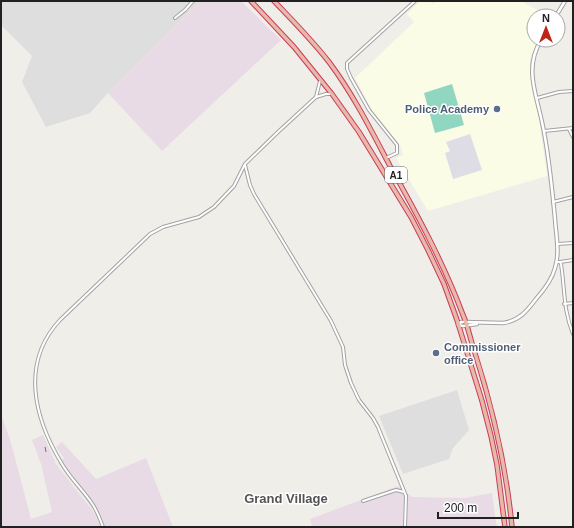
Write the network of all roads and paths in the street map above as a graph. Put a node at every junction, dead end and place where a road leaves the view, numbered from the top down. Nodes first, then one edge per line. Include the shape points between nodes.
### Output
1 (193, 1) edge
2 (250, 1) edge
3 (274, 1) edge
4 (415, 1) edge
5 (175, 18) dead end
6 (537, 48) edge
7 (320, 80) junction
8 (573, 91) edge
9 (332, 94) junction
10 (316, 97) junction
11 (537, 98) junction
12 (569, 128) junction
13 (573, 128) edge
14 (544, 131) junction
15 (573, 137) edge
16 (386, 158) junction
17 (245, 164) junction
18 (573, 197) edge
19 (553, 202) junction
20 (573, 243) edge
21 (557, 244) junction
22 (573, 260) edge
23 (558, 262) junction
24 (573, 303) edge
25 (564, 304) junction
26 (466, 323) junction
27 (458, 325) junction
28 (573, 334) edge
29 (406, 496) junction
30 (363, 501) dead end
31 (103, 527) edge
32 (405, 527) edge
33 (505, 527) edge
34 (512, 527) edge

1 - 5 street
2 - 7 highway, A1 via 294,47
3 - 16 highway, A1 via 307,36 343,82
4 - 16 street via 346,66 369,110 397,145 396,153
6 - 11 street via 532,65 532,78
7 - 9 highway, A1
7 - 10 street
8 - 11 street
9 - 10 street
9 - 27 highway, A1 via 380,164 411,217 444,284
10 - 17 street
11 - 14 street
12 - 13 street
12 - 14 street
12 - 15 street
14 - 19 street
16 - 26 highway, A1 via 438,258
17 - 29 street via 254,194 331,321 343,347 351,383 359,400 378,427
17 - 31 street via 234,186 208,211 150,234 60,320 42,347 35,384 40,420 62,464 92,504
18 - 19 street
19 - 21 street
20 - 21 street
21 - 23 street
22 - 23 street
23 - 25 street via 561,266
23 - 26 street via 549,281 523,315 509,322
24 - 25 street
25 - 28 street
26 - 27 street
26 - 34 highway, A1 via 499,436
27 - 33 highway, A1 via 491,436
29 - 30 street via 402,491 396,490
29 - 32 street

